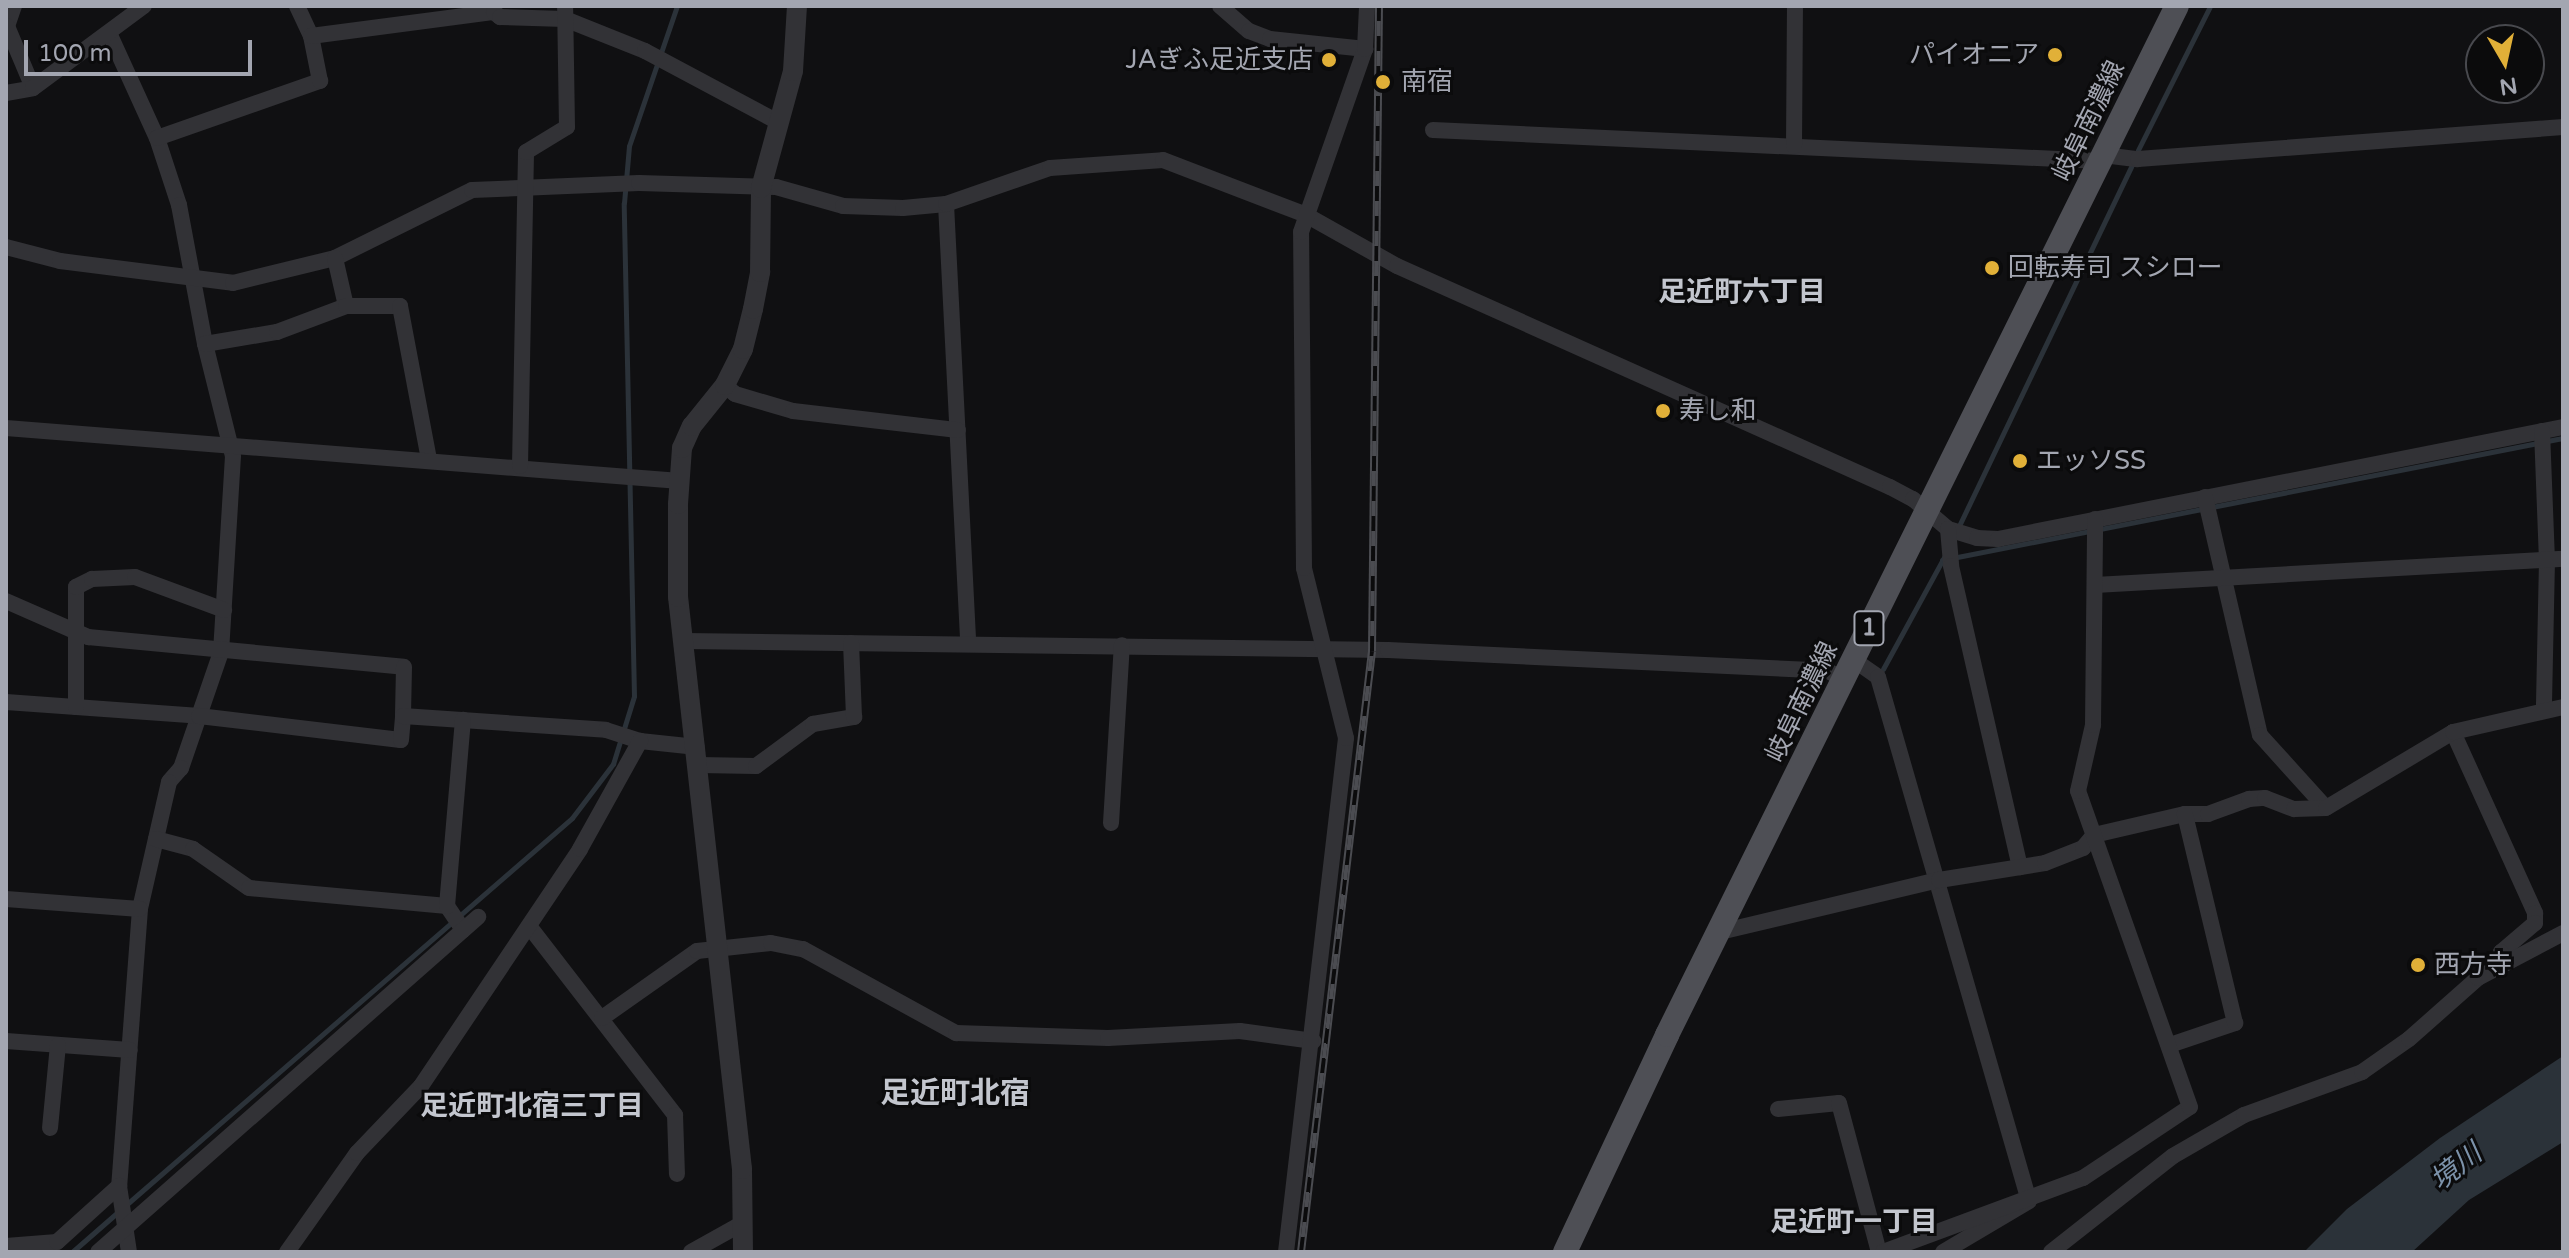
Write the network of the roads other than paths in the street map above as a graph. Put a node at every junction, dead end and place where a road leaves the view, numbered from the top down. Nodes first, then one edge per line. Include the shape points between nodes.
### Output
1 (14, 6) edge
2 (144, 6) edge
3 (297, 6) edge
4 (797, 6) edge
5 (1220, 6) edge
6 (1367, 6) edge
7 (1795, 6) edge
8 (2177, 6) edge
9 (565, 12) edge
10 (110, 35) junction
11 (311, 36) junction
12 (1365, 49) junction
13 (33, 88) junction
14 (6, 93) edge
15 (780, 123) junction
16 (2563, 127) edge
17 (1433, 130) dead end
18 (157, 138) junction
19 (1794, 146) junction
20 (2101, 158) junction
21 (524, 187) junction
22 (761, 188) junction
23 (946, 204) junction
24 (1306, 215) junction
25 (6, 247) edge
26 (335, 258) junction
27 (191, 277) junction
28 (346, 306) junction
29 (205, 344) junction
30 (725, 385) junction
31 (2563, 427) edge
32 (6, 428) edge
33 (958, 430) junction
34 (2542, 431) junction
35 (230, 444) junction
36 (429, 459) junction
37 (520, 466) junction
38 (680, 481) junction
39 (2205, 497) junction
40 (1926, 512) junction
41 (2095, 519) junction
42 (1948, 529) junction
43 (2555, 559) edge
44 (2221, 576) junction
45 (2095, 585) junction
46 (6, 601) edge
47 (224, 610) junction
48 (72, 632) junction
49 (684, 641) junction
50 (968, 642) junction
51 (851, 643) junction
52 (1122, 645) junction
53 (1326, 649) junction
54 (221, 652) junction
55 (1848, 670) junction
56 (6, 702) edge
57 (76, 707) junction
58 (2563, 707) edge
59 (2544, 709) junction
60 (199, 716) junction
61 (403, 716) junction
62 (463, 720) junction
63 (2453, 732) junction
64 (640, 741) junction
65 (698, 756) junction
66 (2326, 808) junction
67 (2185, 814) junction
68 (1111, 823) dead end
69 (2094, 835) junction
70 (156, 839) junction
71 (2020, 867) junction
72 (1939, 880) junction
73 (6, 899) edge
74 (447, 906) junction
75 (140, 909) junction
76 (478, 917) dead end
77 (529, 926) junction
78 (463, 930) junction
79 (1720, 932) junction
80 (2563, 933) edge
81 (718, 946) junction
82 (2498, 968) junction
83 (602, 1018) junction
84 (6, 1041) edge
85 (1313, 1041) junction
86 (58, 1045) junction
87 (2170, 1045) junction
88 (130, 1050) junction
89 (1778, 1109) dead end
90 (50, 1128) dead end
91 (677, 1174) dead end
92 (119, 1186) junction
93 (2029, 1201) junction
94 (743, 1223) junction
95 (125, 1230) junction
96 (6, 1246) edge
97 (293, 1249) edge
98 (98, 1252) edge
99 (129, 1252) edge
100 (691, 1252) edge
101 (743, 1252) edge
102 (1286, 1252) edge
103 (1565, 1252) edge
104 (1881, 1252) edge
105 (1943, 1252) edge
106 (2051, 1252) edge

1 - 13 street via 7,26
2 - 10 street
3 - 11 street
4 - 15 street via 793,71
5 - 12 street via 1249,31 1270,39
6 - 12 street
7 - 19 street
8 - 20 main road, 岐阜南濃線 / 1
9 - 11 street via 500,17 494,12
9 - 15 street
9 - 21 street via 567,127 526,152
10 - 13 street
10 - 18 street
11 - 18 street via 320,81
12 - 24 street
13 - 14 street
15 - 22 street
16 - 20 street
17 - 19 street
18 - 27 street via 179,205
19 - 20 street
20 - 40 main road, 岐阜南濃線 / 1
21 - 22 street via 639,183
21 - 26 street via 472,190
21 - 37 street
22 - 23 street via 776,187 843,206
22 - 30 street via 760,272 743,349
23 - 24 street via 1050,168 1163,160
23 - 33 street
24 - 40 street via 1397,266 1786,438 1913,499
24 - 53 street via 1301,232 1304,568
25 - 27 street via 60,261
26 - 27 street via 233,283
26 - 28 street
27 - 29 street
28 - 29 street via 277,332
28 - 36 street via 400,306
29 - 35 street
30 - 33 street via 735,394 793,411
30 - 38 street via 692,426 682,448
31 - 34 street
32 - 35 street
33 - 50 street
34 - 39 street
34 - 43 street
35 - 36 street
35 - 47 street
36 - 37 street
37 - 38 street
38 - 49 street via 678,597
39 - 41 street
39 - 44 street
40 - 42 street
40 - 55 main road, 岐阜南濃線 / 1
41 - 42 street via 1998,539
41 - 45 street
42 - 71 street via 1950,560
43 - 44 street
43 - 59 street
44 - 45 street
44 - 66 street via 2260,735
45 - 69 street via 2093,725 2078,791
46 - 48 street
47 - 48 street via 135,577 92,579 76,587
47 - 54 street
48 - 54 street
48 - 57 street
49 - 51 street
49 - 65 street
50 - 51 street
50 - 52 street
51 - 65 street via 854,717 813,724 756,766
52 - 53 street
52 - 68 street
53 - 55 street
53 - 85 street via 1346,738
54 - 60 street
54 - 61 street via 404,667
55 - 72 street via 1878,677
55 - 79 main road, 岐阜南濃線 / 1
56 - 57 street
57 - 60 street
58 - 59 street
59 - 63 street
60 - 61 street via 401,740
60 - 70 street via 181,768 169,782
61 - 62 street
62 - 64 street via 606,730
62 - 74 street
63 - 66 street
63 - 82 street via 2535,913 2535,923 2501,952
64 - 65 street
64 - 77 street via 605,808
65 - 81 street
66 - 67 street via 2294,809 2265,798 2208,814
67 - 69 street
67 - 87 street via 2235,1023
69 - 71 street via 2083,848
69 - 87 street
70 - 74 street via 193,849 249,888
70 - 75 street
71 - 72 street
72 - 79 street
72 - 93 street
73 - 75 street
74 - 78 street
75 - 88 street
76 - 78 street
77 - 83 street
77 - 97 street via 421,1086 357,1153
78 - 95 street
79 - 103 main road, 岐阜南濃線 / 1
80 - 82 street
81 - 83 street via 697,951
81 - 85 street via 771,943 803,949 956,1033 1108,1038 1240,1031
81 - 94 street
82 - 106 street via 2455,995 2362,1072 2232,1122 2173,1156
83 - 91 street via 675,1115
84 - 86 street
85 - 102 street
86 - 88 street
86 - 90 street
87 - 93 street via 2190,1107 2083,1178
88 - 92 street
89 - 104 street via 1839,1103
92 - 95 street
92 - 96 street via 57,1242
93 - 104 street
93 - 105 street
94 - 100 street
94 - 101 street
95 - 98 street
95 - 99 street

